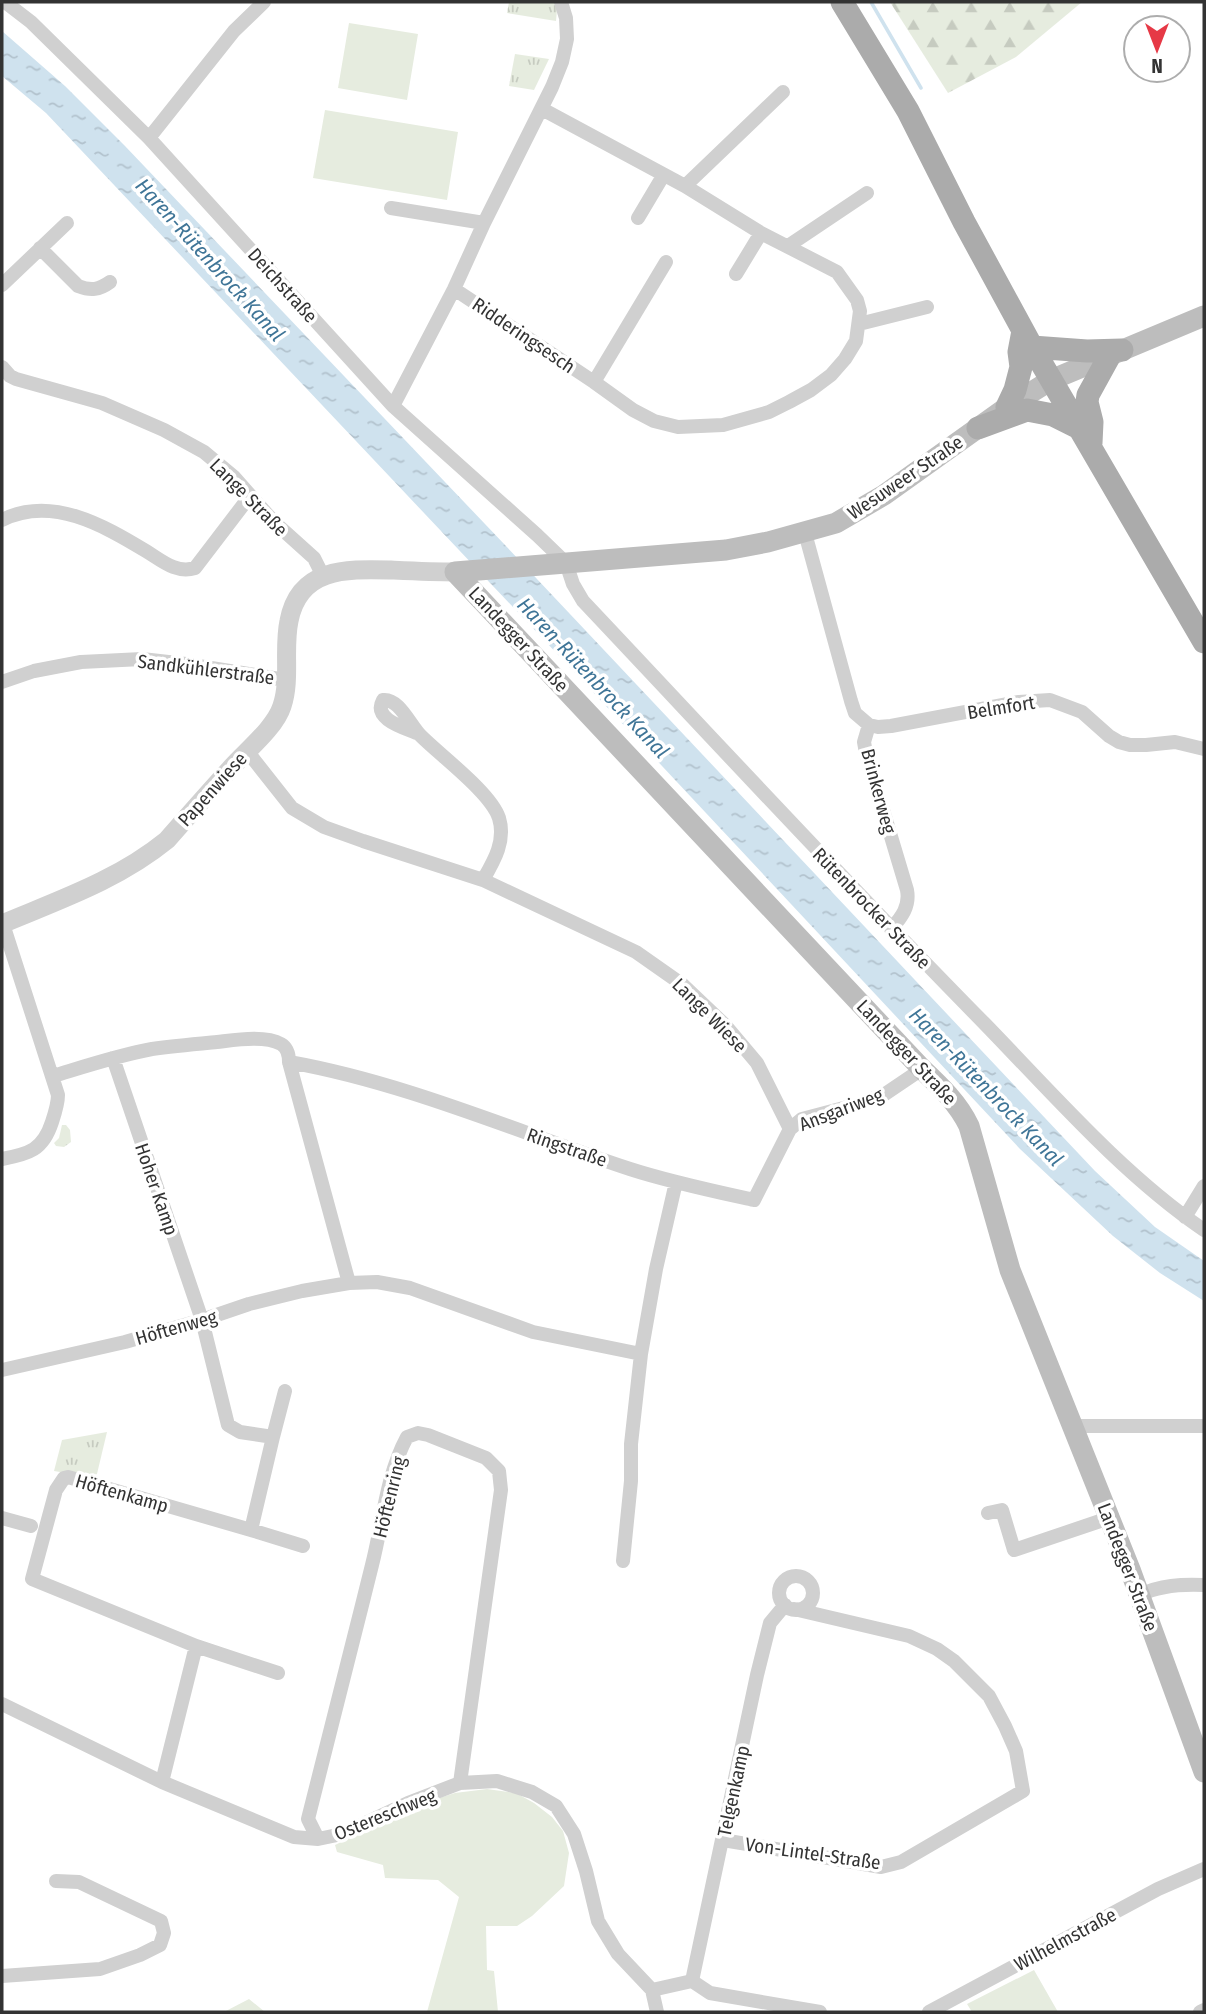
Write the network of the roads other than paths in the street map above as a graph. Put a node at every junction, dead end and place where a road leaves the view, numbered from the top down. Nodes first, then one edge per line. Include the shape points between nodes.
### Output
1 (5, 2) edge
2 (264, 2) edge
3 (561, 2) edge
4 (842, 2) edge
5 (783, 92) dead end
6 (542, 109) junction
7 (149, 138) junction
8 (663, 176) junction
9 (685, 186) junction
10 (867, 193) dead end
11 (391, 208) dead end
12 (638, 218) dead end
13 (67, 223) dead end
14 (484, 223) junction
15 (761, 233) junction
16 (788, 246) junction
17 (40, 248) junction
18 (666, 262) dead end
19 (736, 274) dead end
20 (110, 282) dead end
21 (2, 285) edge
22 (454, 289) junction
23 (927, 307) dead end
24 (1204, 316) edge
25 (859, 324) junction
26 (1028, 339) junction
27 (1116, 353) junction
28 (2, 368) edge
29 (1052, 380) junction
30 (594, 382) junction
31 (393, 407) junction
32 (1007, 407) junction
33 (978, 428) junction
34 (1085, 437) junction
35 (250, 496) junction
36 (2, 520) edge
37 (804, 533) junction
38 (566, 563) junction
39 (463, 571) junction
40 (323, 576) junction
41 (1204, 642) edge
42 (286, 680) junction
43 (2, 682) edge
44 (869, 725) junction
45 (419, 734) dead end
46 (1204, 749) edge
47 (247, 751) junction
48 (483, 880) junction
49 (2, 923) edge
50 (891, 929) junction
51 (113, 1058) junction
52 (289, 1062) junction
53 (922, 1069) junction
54 (53, 1076) junction
55 (790, 1129) junction
56 (2, 1159) edge
57 (676, 1182) junction
58 (1204, 1185) edge
59 (1185, 1217) junction
60 (1204, 1230) edge
61 (349, 1283) junction
62 (202, 1320) junction
63 (641, 1354) junction
64 (2, 1370) edge
65 (285, 1391) dead end
66 (1074, 1426) junction
67 (1204, 1426) edge
68 (273, 1437) junction
69 (988, 1514) dead end
70 (2, 1518) edge
71 (1109, 1518) junction
72 (31, 1526) dead end
73 (251, 1531) junction
74 (303, 1546) dead end
75 (623, 1561) dead end
76 (1204, 1585) edge
77 (1140, 1595) junction
78 (789, 1607) joint
79 (196, 1646) junction
80 (278, 1673) dead end
81 (2, 1704) edge
82 (1199, 1742) edge
83 (1204, 1772) edge
84 (162, 1782) junction
85 (460, 1783) junction
86 (318, 1839) junction
87 (723, 1840) junction
88 (1204, 1870) edge
89 (56, 1881) dead end
90 (2, 1976) edge
91 (692, 1980) junction
92 (652, 1990) junction
93 (657, 2012) edge
94 (820, 2012) edge
95 (929, 2012) edge

1 - 7 street, Deichstraße via 32,22
2 - 7 street via 234,32
3 - 6 street, Ridderingsesch via 567,39
4 - 26 main road via 908,111
5 - 9 street
6 - 8 street
6 - 14 street, Ridderingsesch
7 - 31 street, Deichstraße
8 - 9 street
8 - 12 street
9 - 15 street
10 - 16 street
11 - 14 street
13 - 17 street
14 - 22 street, Ridderingsesch
15 - 16 street
15 - 19 street
16 - 25 street via 837,272 857,300
17 - 20 street via 78,286 94,290
17 - 21 street
18 - 30 street, Ridderingsesch
22 - 30 street, Ridderingsesch
22 - 31 street, Ridderingsesch
23 - 25 street
24 - 27 main road, Wesuweer Straße
25 - 30 street, Ridderingsesch via 856,341 845,359 811,390 769,412 723,425 678,427 654,421
26 - 27 main road
26 - 29 main road
26 - 32 main road via 1019,352 1021,367
27 - 29 main road, Wesuweer Straße
27 - 34 main road via 1088,395 1092,422
28 - 35 street, Lange Straße via 16,379 102,403 164,430 204,452
29 - 32 main road, Wesuweer Straße
29 - 34 main road
31 - 38 street, Deichstraße
32 - 33 main road, Wesuweer Straße
33 - 34 main road via 1027,410 1053,415
33 - 37 main road, Wesuweer Straße via 868,505 836,523
34 - 41 main road
35 - 36 street via 195,568 188,570 174,568 118,534 73,515 43,511
35 - 40 street, Lange Straße via 314,558
37 - 38 main road, Wesuweer Straße via 726,550
37 - 44 street, Brinkerweg via 851,701
38 - 39 main road, Wesuweer Straße
38 - 50 street, Rütenbrocker Straße via 583,601
39 - 40 street via 358,569
39 - 53 main road, Landegger Straße
40 - 42 street, Papenwiese via 307,585 294,605
42 - 43 street, Sandkühlerstraße via 142,659 81,662
42 - 47 street, Papenwiese via 282,708
44 - 46 street, Belmfort via 891,726 1049,700 1082,712 1119,742 1175,742
44 - 50 street, Brinkerweg via 866,753 909,898 901,919
45 - 48 street via 489,800 499,818 498,855
47 - 48 street, Lange Wiese via 292,808 324,827
47 - 49 street, Papenwiese via 149,854 94,886
48 - 55 street, Lange Wiese via 636,952 684,985 757,1063
49 - 54 street, Papenwiese
50 - 59 street, Rütenbrocker Straße via 1135,1177
51 - 52 street via 245,1039 279,1042 289,1053
51 - 54 street
51 - 62 street, Hoher Kamp
52 - 57 street, Ringstraße via 401,1089
52 - 61 street
53 - 55 street, Ansgariweg via 885,1094 802,1119
53 - 66 main road, Landegger Straße via 962,1111 969,1126 1010,1270
54 - 56 street, Papenwiese via 58,1105 48,1134 29,1152
55 - 57 street, Ansgariweg via 754,1200
57 - 63 street
58 - 59 street
59 - 60 street, Rütenbrocker Straße
61 - 62 street, Höftenweg via 262,1301
61 - 63 street via 410,1288 533,1332
62 - 64 street, Höftenweg
62 - 68 street via 229,1425 240,1432
63 - 75 street
65 - 68 street
66 - 67 street
66 - 71 main road, Landegger Straße
68 - 73 street
69 - 71 street via 1002,1510 1014,1550
70 - 72 street
71 - 77 main road, Landegger Straße
73 - 74 street, Höftenkamp
73 - 79 street, Höftenkamp via 68,1477 56,1490 32,1579
76 - 77 street via 1179,1584
77 - 82 main road, Landegger Straße
78 - 87 street, Telgenkamp via 770,1623
78 - 87 street, Von-Lintel-Straße via 909,1636 954,1661 989,1696 1000,1716 1016,1751 1023,1791 901,1862 881,1867
79 - 80 street, Höftenkamp
79 - 84 street
81 - 84 street, Ostereschweg
82 - 83 main road, Landegger Straße
84 - 86 street, Ostereschweg via 294,1837
85 - 86 street, Ostereschweg via 342,1835
85 - 86 street, Höftenring via 501,1490 499,1471 486,1458 418,1433 407,1437 391,1475 308,1819
85 - 92 street, Ostereschweg via 497,1781 533,1792 556,1806 574,1834 598,1921 618,1954
87 - 91 street, Telgenkamp
88 - 95 street, Wilhelmstraße via 1158,1889
89 - 90 street via 79,1882 162,1921 160,1945 100,1969
91 - 92 street
91 - 94 street via 710,1993
92 - 93 street

